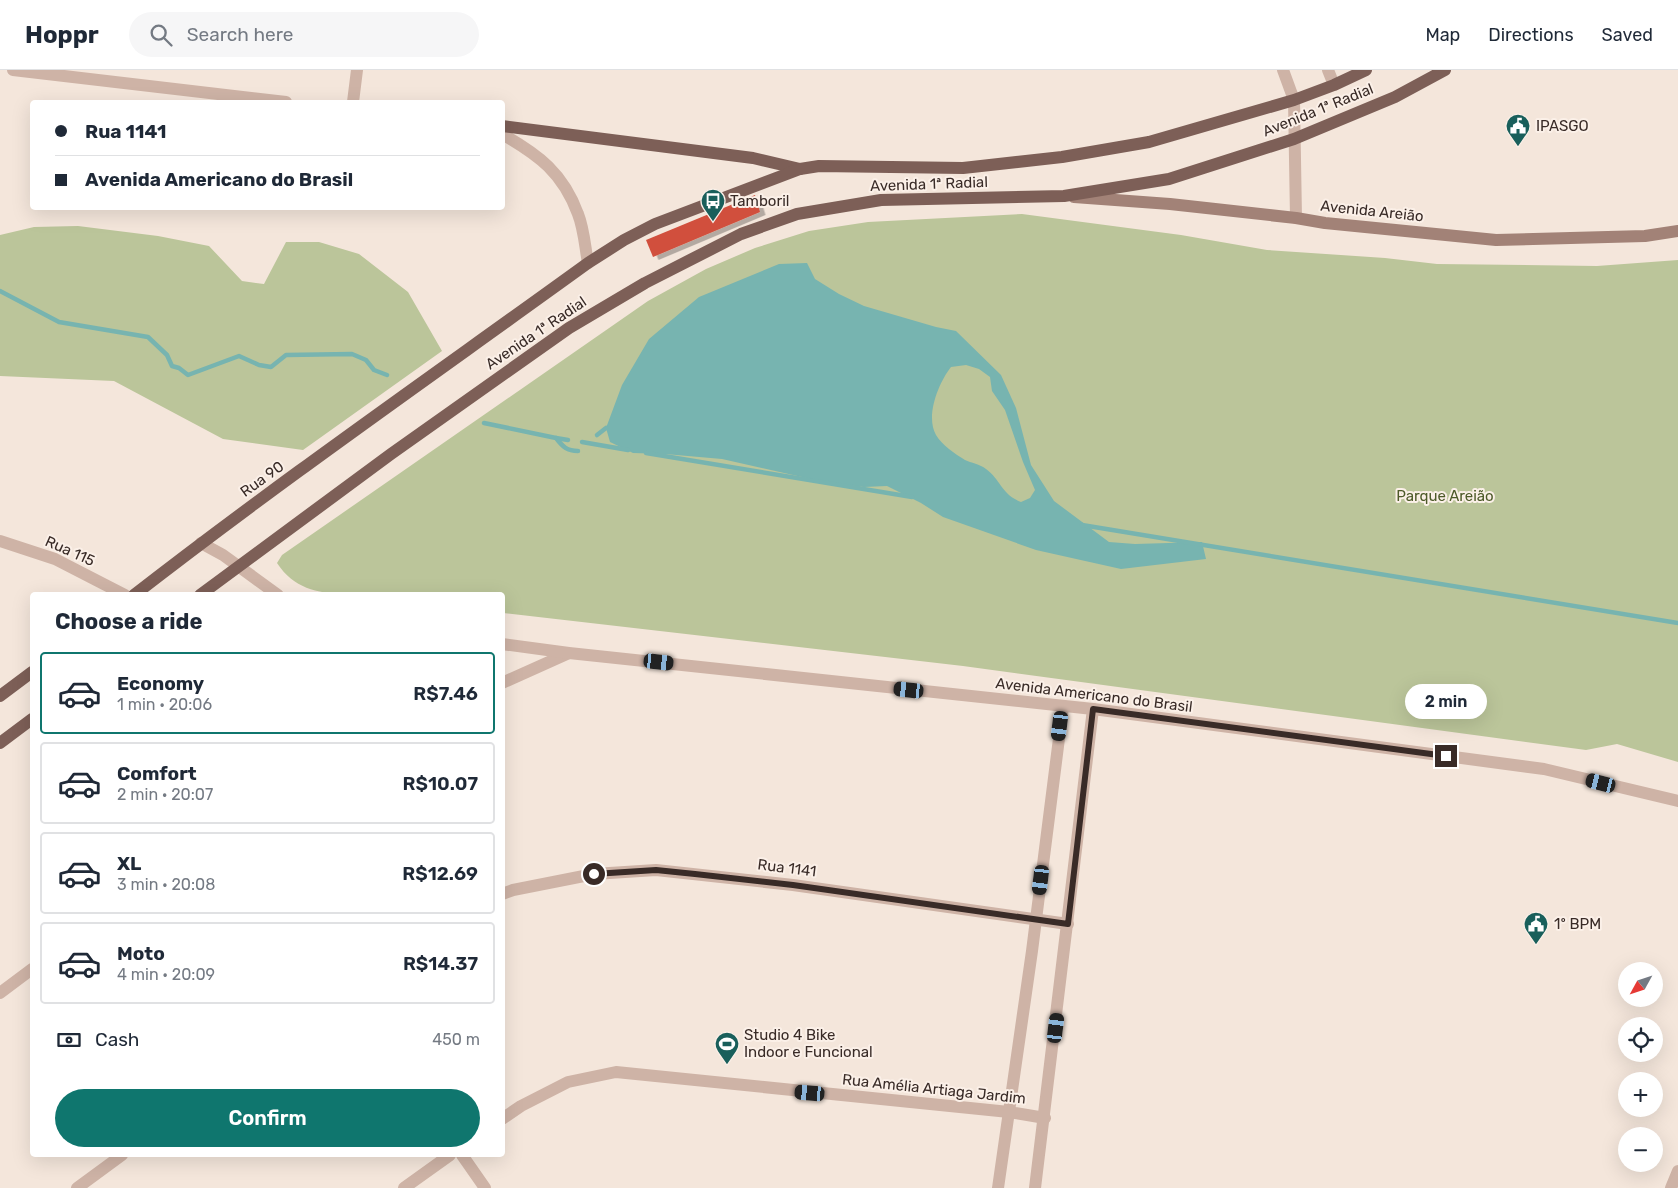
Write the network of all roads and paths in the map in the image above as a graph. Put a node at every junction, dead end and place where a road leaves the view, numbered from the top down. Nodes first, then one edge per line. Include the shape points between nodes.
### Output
1 (13, 70) edge
2 (356, 70) edge
3 (1283, 70) edge
4 (1328, 70) edge
5 (1366, 70) edge
6 (1445, 70) edge
7 (1334, 85) junction
8 (269, 100) edge
9 (353, 100) edge
10 (1294, 100) junction
11 (505, 126) edge
12 (505, 136) edge
13 (1294, 139) junction
14 (800, 170) junction
15 (1064, 196) junction
16 (1296, 218) junction
17 (1678, 231) edge
18 (588, 264) junction
19 (410, 392) joint
20 (0, 541) edge
21 (201, 543) junction
22 (238, 566) junction
23 (119, 592) edge
24 (138, 592) edge
25 (204, 592) edge
26 (274, 592) edge
27 (505, 644) edge
28 (569, 653) junction
29 (30, 674) edge
30 (505, 682) edge
31 (0, 696) edge
32 (1063, 707) junction
33 (1093, 709) junction
34 (30, 720) edge
35 (0, 743) edge
36 (1678, 801) edge
37 (505, 893) edge
38 (1036, 919) junction
39 (1068, 924) junction
40 (30, 970) edge
41 (0, 993) edge
42 (1009, 1112) junction
43 (505, 1117) edge
44 (1044, 1118) junction
45 (119, 1157) edge
46 (447, 1157) edge
47 (463, 1157) edge
48 (1678, 1171) edge
49 (77, 1188) edge
50 (404, 1188) edge
51 (485, 1188) edge
52 (998, 1188) edge
53 (1035, 1188) edge
54 (1671, 1188) edge

1 - 8 street
2 - 9 street
3 - 10 street
4 - 7 street
5 - 7 main road, Avenida 1ª Radial
6 - 13 main road, Avenida 1ª Radial via 1394,97
7 - 10 main road, Avenida 1ª Radial
10 - 13 street
10 - 14 main road, Avenida 1ª Radial via 1149,142 1062,157 962,168 819,166
11 - 14 main road via 753,158
12 - 18 street via 545,163 565,184 579,216
13 - 15 main road, Avenida 1ª Radial via 1169,179
13 - 16 street
14 - 18 main road, Avenida 1ª Radial via 655,224
15 - 16 main road, Avenida Areião
15 - 22 main road, Avenida 1ª Radial via 881,200 797,214 741,234 645,283 569,328
16 - 17 main road, Avenida Areião via 1496,240 1645,236
18 - 19 main road, Avenida 1ª Radial
19 - 21 main road, Rua 90
20 - 23 street, Rua 115 via 55,560
21 - 22 street
21 - 24 main road, Rua 90
22 - 25 main road
22 - 26 street
27 - 28 street, Avenida Americano do Brasil
28 - 30 street
28 - 32 street, Avenida Americano do Brasil
29 - 31 main road
32 - 33 street, Avenida Americano do Brasil
32 - 38 street
33 - 36 street, Avenida Americano do Brasil via 1544,769
33 - 39 street
34 - 35 main road
37 - 38 street, Rua 1141 via 594,874 656,870 793,885
38 - 39 street, Rua 1141
38 - 42 street
39 - 44 street
40 - 41 street
42 - 43 street, Rua Amélia Artiaga Jardim via 616,1072 568,1082
42 - 44 street, Rua Amélia Artiaga Jardim
42 - 52 street
44 - 53 street
45 - 49 street
46 - 50 street
47 - 51 street
48 - 54 street

